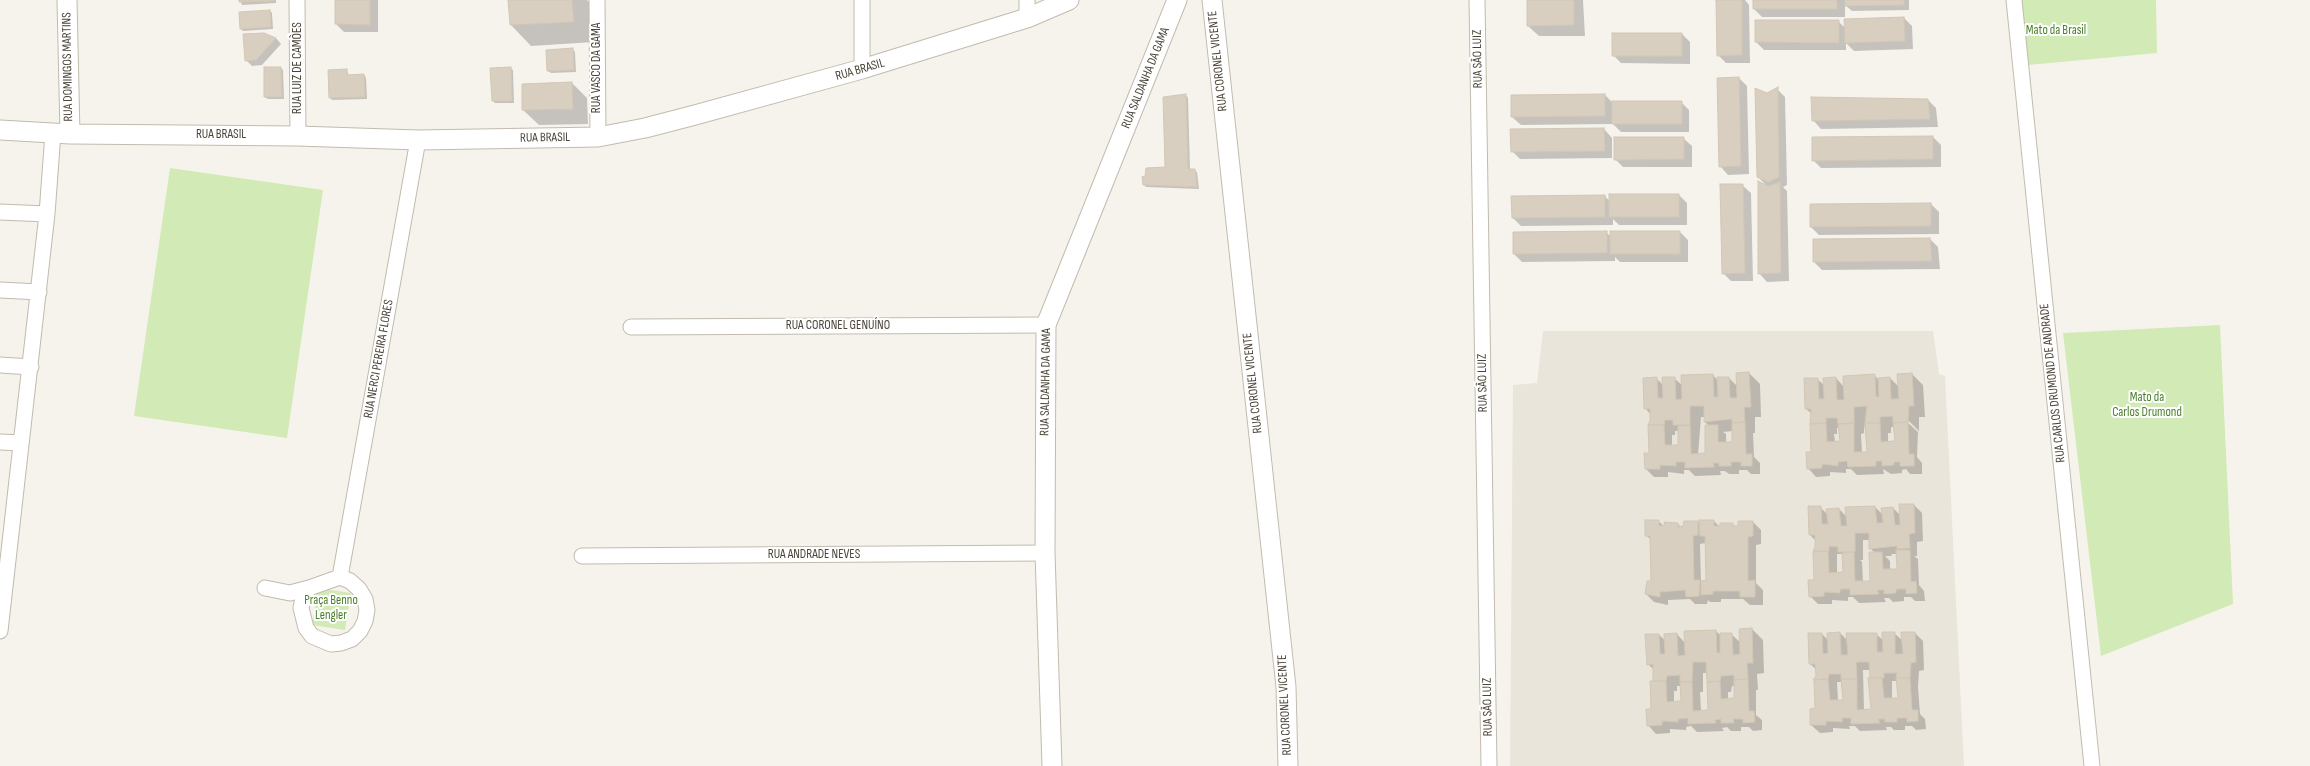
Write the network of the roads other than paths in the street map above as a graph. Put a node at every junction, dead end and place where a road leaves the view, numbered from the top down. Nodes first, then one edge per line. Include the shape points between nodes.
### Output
1 (67, 0) edge
2 (297, 0) edge
3 (597, 0) edge
4 (862, 0) edge
5 (1070, 0) edge
6 (1177, 0) edge
7 (1212, 0) edge
8 (1477, 0) edge
9 (2014, 0) edge
10 (1027, 9) edge
11 (862, 69) junction
12 (0, 130) edge
13 (61, 133) junction
14 (298, 136) junction
15 (598, 137) junction
16 (418, 140) junction
17 (0, 212) edge
18 (47, 214) junction
19 (0, 290) edge
20 (39, 292) junction
21 (1046, 325) junction
22 (631, 327) dead end
23 (0, 364) edge
24 (31, 367) junction
25 (0, 442) edge
26 (21, 444) junction
27 (6, 517) edge
28 (1045, 553) junction
29 (582, 556) dead end
30 (340, 577) junction
31 (265, 588) dead end
32 (309, 588) junction
33 (2, 595) edge
34 (0, 631) edge
35 (1052, 766) edge
36 (1288, 766) edge
37 (1489, 766) edge
38 (2092, 766) edge

1 - 13 street, RUA DOMINGOS MARTINS
2 - 14 street, RUA LUIZ DE CAMÕES
3 - 15 street, RUA VASCO DA GAMA
4 - 11 street
5 - 10 street, RUA BRASIL
6 - 21 street, RUA SALDANHA DA GAMA
7 - 36 street, RUA CORONEL VICENTE via 1286,687
8 - 37 street, RUA SÃO LUIZ
9 - 38 street, RUA CARLOS DRUMOND DE ANDRADE
10 - 11 street, RUA BRASIL
11 - 15 street, RUA BRASIL via 666,123
12 - 13 street, RUA BRASIL
13 - 14 street, RUA BRASIL
13 - 18 street
14 - 16 street, RUA BRASIL
15 - 16 street, RUA BRASIL
16 - 30 street, RUA NERCI PEREIRA FLORES
17 - 18 street
18 - 20 street
19 - 20 street
20 - 24 street
21 - 22 street, RUA CORONEL GENUÍNO
21 - 28 street, RUA SALDANHA DA GAMA
23 - 24 street
24 - 26 street
25 - 26 street
26 - 27 street
27 - 33 street
28 - 29 street, RUA ANDRADE NEVES
28 - 35 street, RUA SALDANHA DA GAMA
30 - 32 street
30 - 32 street via 359,589 365,599 367,610 360,631 352,639 341,643 321,641 312,636 306,628 301,608
31 - 32 street via 290,592
33 - 34 street

